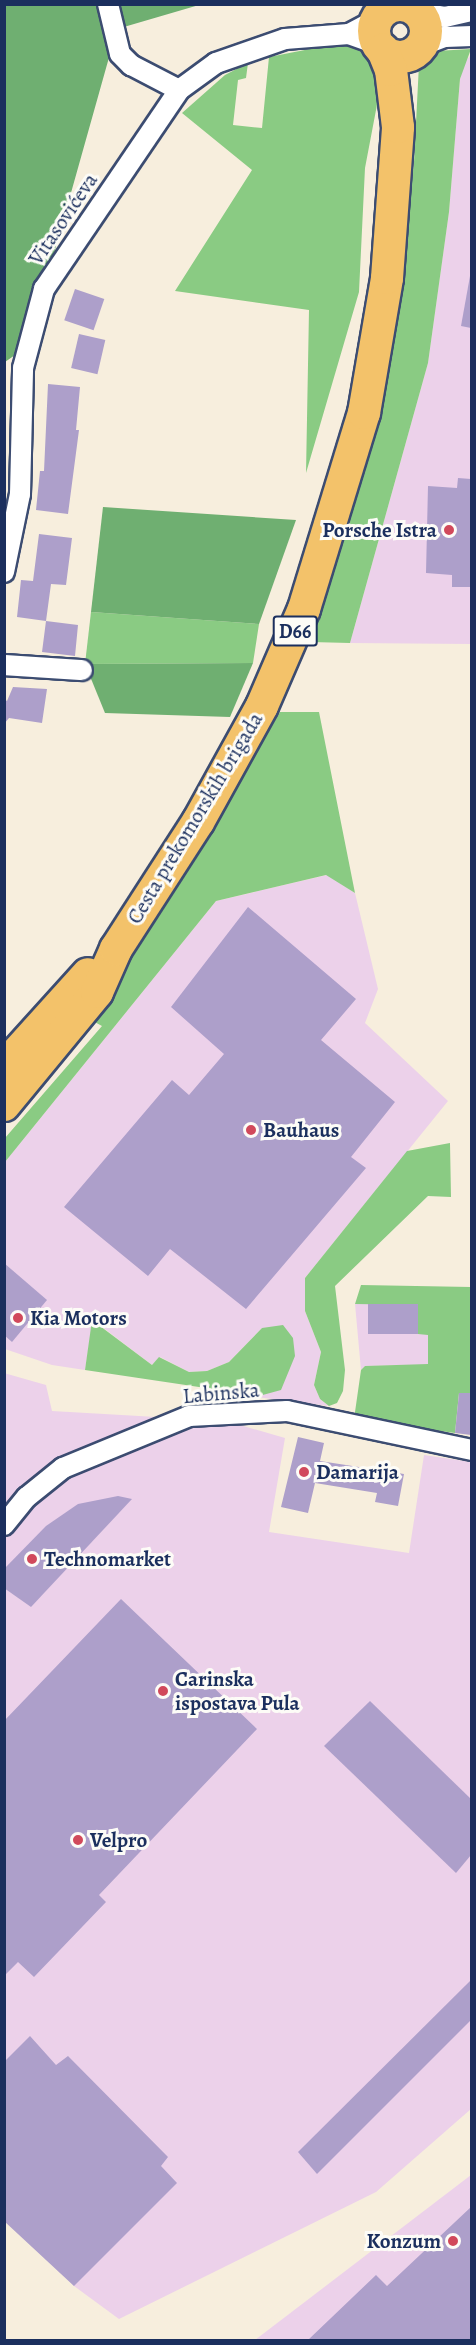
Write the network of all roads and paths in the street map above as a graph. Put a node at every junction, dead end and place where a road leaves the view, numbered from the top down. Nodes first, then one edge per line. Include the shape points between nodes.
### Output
1 (108, 4) edge
2 (471, 11) edge
3 (394, 19) edge
4 (471, 36) edge
5 (418, 49) junction
6 (179, 90) junction
7 (398, 127) junction
8 (4, 572) edge
9 (4, 665) edge
10 (82, 670) dead end
11 (116, 950) junction
12 (4, 1067) edge
13 (4, 1105) edge
14 (471, 1450) edge
15 (4, 1525) edge

1 - 6 street via 120,54 131,65
2 - 3 street via 445,17
3 - 5 main road via 399,57
3 - 6 street, Vitasovićeva via 349,34 259,46 216,63
3 - 7 main road, Cesta prekomorskih brigada / D66 via 391,70
4 - 5 street via 445,37
5 - 7 main road, Cesta prekomorskih brigada / D66 via 409,64
6 - 8 street, Vitasovićeva via 44,290 23,368 20,494
7 - 11 main road, Cesta prekomorskih brigada / D66 via 389,258 364,413 304,609 262,706 203,812
9 - 10 street
11 - 12 main road, Cesta prekomorskih brigada / D66 via 78,984
11 - 13 main road, Cesta prekomorskih brigada / D66 via 97,992
14 - 15 street, Labinska via 287,1411 189,1416 63,1468 27,1497

